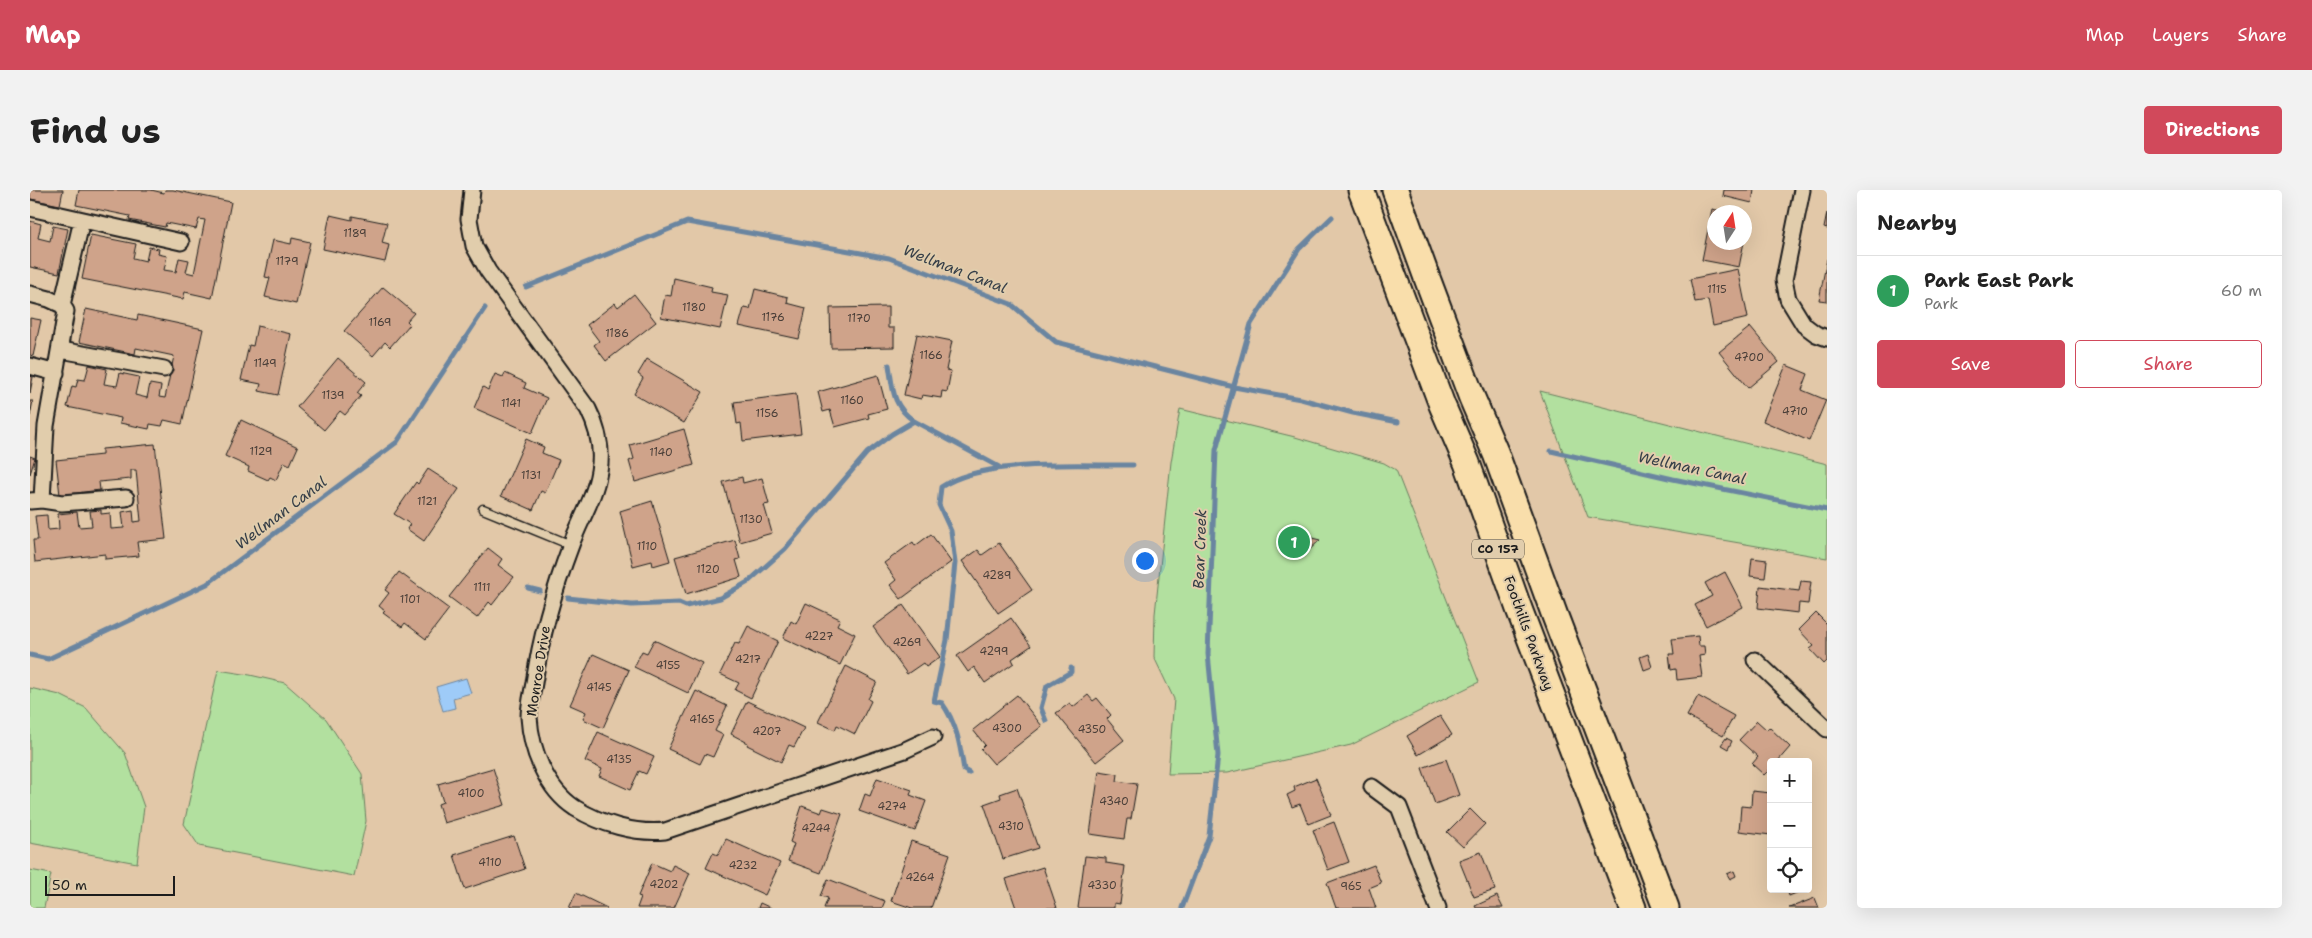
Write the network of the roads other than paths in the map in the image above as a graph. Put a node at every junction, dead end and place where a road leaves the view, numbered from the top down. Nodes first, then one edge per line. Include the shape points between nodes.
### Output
1 (472, 190) edge
2 (1356, 190) edge
3 (1361, 190) edge
4 (1396, 190) edge
5 (1802, 190) edge
6 (30, 208) edge
7 (82, 220) junction
8 (181, 242) dead end
9 (1380, 246) junction
10 (30, 294) edge
11 (62, 305) junction
12 (1827, 338) edge
13 (60, 350) junction
14 (30, 366) edge
15 (164, 369) dead end
16 (56, 373) junction
17 (126, 498) dead end
18 (36, 500) edge
19 (483, 509) dead end
20 (571, 545) junction
21 (1755, 660) dead end
22 (1827, 729) edge
23 (933, 737) dead end
24 (1372, 787) dead end
25 (1438, 908) edge
26 (1633, 908) edge
27 (1666, 908) edge

1 - 20 street, Monroe Drive via 469,220 478,254 509,303 588,409 596,427 600,470
2 - 9 highway
3 - 9 highway, Foothills Parkway / CO 157
4 - 27 highway, CO 157
5 - 12 street via 1784,280 1788,299 1804,325
6 - 7 street
7 - 8 street
7 - 11 street
9 - 26 highway, Foothills Parkway / CO 157 via 1467,463
10 - 11 street
11 - 13 street via 66,311
13 - 15 street
13 - 16 street
14 - 16 street
16 - 18 street
17 - 18 street via 62,503
19 - 20 lane
20 - 23 street, Monroe Drive via 540,646 529,715 536,751 549,781 566,802 590,817 631,830 665,831 905,750
21 - 22 street
24 - 25 street via 1399,807

